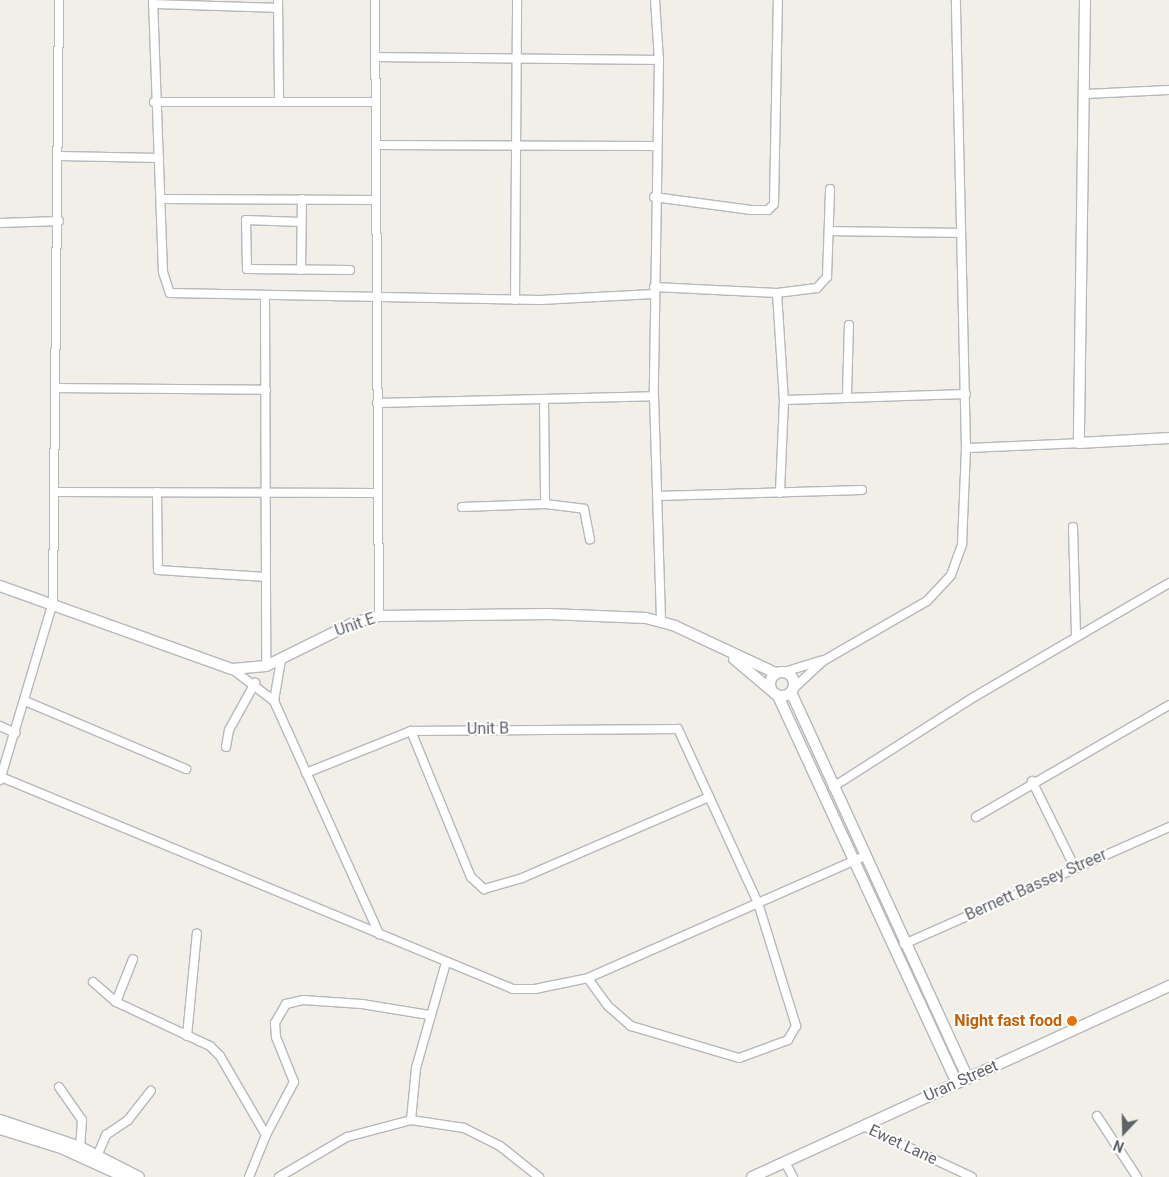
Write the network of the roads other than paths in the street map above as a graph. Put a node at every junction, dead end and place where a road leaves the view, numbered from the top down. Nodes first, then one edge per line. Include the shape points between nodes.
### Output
1 (59, 0) edge
2 (375, 0) edge
3 (517, 0) edge
4 (655, 0) edge
5 (778, 0) edge
6 (956, 0) edge
7 (1085, 0) edge
8 (152, 2) edge
9 (278, 4) edge
10 (517, 56) junction
11 (375, 57) junction
12 (658, 60) junction
13 (1169, 90) edge
14 (1085, 94) junction
15 (154, 102) junction
16 (279, 102) junction
17 (376, 102) junction
18 (376, 145) junction
19 (517, 146) junction
20 (655, 146) junction
21 (59, 156) junction
22 (159, 158) junction
23 (830, 189) dead end
24 (654, 197) junction
25 (163, 198) junction
26 (302, 200) junction
27 (376, 200) junction
28 (59, 221) junction
29 (301, 222) junction
30 (0, 223) edge
31 (830, 231) junction
32 (960, 233) junction
33 (301, 270) junction
34 (350, 270) dead end
35 (654, 290) junction
36 (777, 293) junction
37 (265, 297) junction
38 (376, 299) junction
39 (515, 300) junction
40 (848, 325) dead end
41 (56, 388) junction
42 (266, 390) junction
43 (966, 394) junction
44 (847, 395) junction
45 (654, 396) junction
46 (544, 400) junction
47 (784, 400) junction
48 (377, 403) junction
49 (1169, 438) edge
50 (1079, 443) junction
51 (966, 448) junction
52 (862, 490) dead end
53 (57, 492) junction
54 (157, 492) junction
55 (267, 492) junction
56 (378, 493) junction
57 (780, 493) junction
58 (657, 496) junction
59 (545, 504) junction
60 (462, 507) dead end
61 (1072, 526) dead end
62 (590, 539) dead end
63 (266, 577) junction
64 (1169, 582) edge
65 (0, 586) edge
66 (53, 602) junction
67 (379, 616) junction
68 (660, 622) junction
69 (1076, 636) junction
70 (725, 652) junction
71 (281, 660) junction
72 (823, 661) junction
73 (266, 666) junction
74 (232, 669) junction
75 (780, 672) junction
76 (255, 683) junction
77 (792, 690) junction
78 (774, 693) junction
79 (25, 701) junction
80 (274, 701) junction
81 (1169, 705) edge
82 (0, 726) edge
83 (411, 731) junction
84 (15, 733) junction
85 (226, 747) dead end
86 (186, 769) dead end
87 (306, 772) junction
88 (0, 778) edge
89 (1032, 781) junction
90 (832, 787) junction
91 (709, 797) junction
92 (976, 817) dead end
93 (1169, 827) edge
94 (859, 858) junction
95 (1074, 868) junction
96 (758, 903) junction
97 (197, 932) dead end
98 (379, 934) junction
99 (904, 944) junction
100 (133, 959) dead end
101 (446, 963) junction
102 (588, 978) junction
103 (93, 982) dead end
104 (1169, 986) edge
105 (116, 1002) junction
106 (429, 1015) junction
107 (187, 1036) junction
108 (968, 1078) junction
109 (957, 1083) junction
110 (59, 1087) dead end
111 (151, 1091) dead end
112 (1097, 1116) dead end
113 (0, 1120) edge
114 (411, 1120) junction
115 (862, 1126) junction
116 (0, 1129) edge
117 (266, 1135) junction
118 (80, 1147) junction
119 (98, 1154) junction
120 (785, 1162) junction
121 (125, 1177) edge
122 (139, 1177) edge
123 (250, 1177) edge
124 (279, 1177) edge
125 (538, 1177) edge
126 (752, 1177) edge
127 (793, 1177) edge
128 (972, 1177) edge
129 (1137, 1177) edge

1 - 21 street
2 - 11 street
3 - 10 street
4 - 12 street
5 - 24 street via 778,195 774,204 768,210 751,210
6 - 32 street
7 - 14 street
8 - 9 street
8 - 15 street
9 - 16 street
10 - 11 street
10 - 12 street
10 - 19 street
11 - 17 street
12 - 20 street
13 - 14 street
14 - 50 street
15 - 16 street
15 - 22 street
16 - 17 street
17 - 18 street
18 - 19 street
18 - 27 street
19 - 20 street
19 - 39 street
20 - 24 street
21 - 22 street
21 - 28 street
22 - 25 street
23 - 31 street
24 - 35 street
25 - 26 street
25 - 37 street via 163,272 170,293
26 - 27 street
26 - 29 street
27 - 38 street
28 - 30 street
28 - 41 street
29 - 33 street
29 - 33 street via 246,220 247,269
31 - 32 street
31 - 36 street via 824,282 817,288
32 - 43 street
33 - 34 street
35 - 36 street
35 - 39 street
35 - 45 street
36 - 47 street
37 - 38 street
37 - 42 street
38 - 39 street
38 - 48 street
40 - 44 street
41 - 42 street
41 - 53 street
42 - 55 street
43 - 44 street
43 - 51 street
44 - 47 street
45 - 46 street
45 - 58 street
46 - 48 street
46 - 59 street
47 - 57 street
48 - 56 street
49 - 50 street
50 - 51 street
51 - 72 street via 962,544 944,586 926,601
52 - 57 street
53 - 54 street
53 - 66 street
54 - 55 street
54 - 63 street via 158,570
55 - 56 street
55 - 63 street
56 - 67 street
57 - 58 street
58 - 68 street
59 - 60 street
59 - 62 street via 584,510
61 - 69 street
63 - 73 street
64 - 69 street
65 - 66 street, Unit E
66 - 74 street, Unit E
66 - 79 street
67 - 68 street, Unit E via 549,614
67 - 71 street, Unit E via 346,626
68 - 70 street, Unit E
69 - 90 street
70 - 75 street
70 - 78 street
71 - 73 street, Unit E
71 - 80 street
72 - 75 street
72 - 77 street
73 - 74 street, Unit E
74 - 76 street
75 - 77 street via 793,678
75 - 78 street via 770,680
76 - 80 street
76 - 85 street via 233,722
77 - 78 street
77 - 90 street
78 - 94 street
79 - 84 street
79 - 86 street
80 - 87 street
81 - 89 street
82 - 84 street
83 - 87 street, Unit B
83 - 91 street, Unit B via 678,729
83 - 91 street via 472,877 484,889 522,878
84 - 88 street
87 - 98 street
88 - 98 street
89 - 92 street
89 - 95 street
90 - 94 street
91 - 96 street
93 - 95 street, Bernett Bassey Streer
94 - 96 street
94 - 99 street
94 - 109 street
95 - 99 street, Bernett Bassey Streer
96 - 102 street
96 - 102 street via 796,1026 788,1040 748,1058 631,1026 608,1006
97 - 107 street
98 - 101 street
99 - 108 street
100 - 105 street
101 - 102 street via 513,988 535,989
101 - 106 street
103 - 105 street
104 - 108 street, Uran Street
105 - 107 street
106 - 114 street via 416,1068
106 - 117 street via 362,1004 303,1000 286,1004 275,1023 276,1036 294,1082
107 - 117 street via 210,1046 220,1056
108 - 109 street, Uran Street
109 - 115 street, Uran Street
110 - 118 street via 82,1120
111 - 119 street via 128,1120 106,1135
112 - 129 street
113 - 118 street
114 - 124 street via 347,1137
114 - 125 street via 464,1128 500,1146
115 - 120 street, Uran Street
115 - 128 street, Ewet Lane
116 - 121 street via 61,1148
117 - 123 street
118 - 119 street
119 - 122 street
120 - 126 street, Uran Street
120 - 127 street

